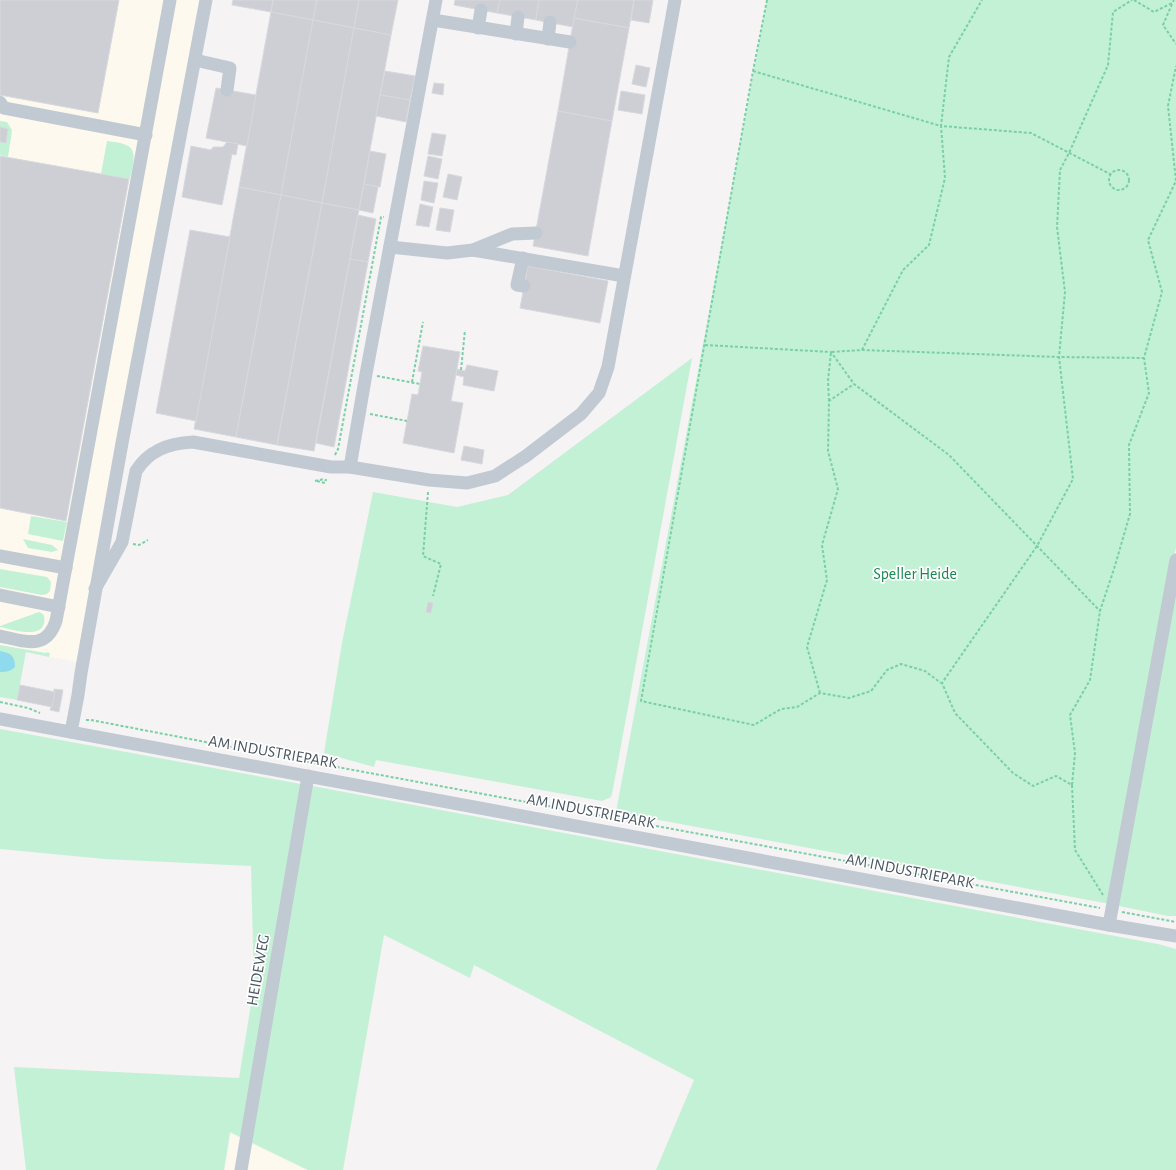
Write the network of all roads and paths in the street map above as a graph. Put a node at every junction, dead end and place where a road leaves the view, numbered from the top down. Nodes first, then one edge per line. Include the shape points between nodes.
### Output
1 (170, 0) edge
2 (206, 0) edge
3 (436, 0) edge
4 (674, 0) edge
5 (767, 0) edge
6 (982, 0) edge
7 (1133, 0) edge
8 (1174, 0) edge
9 (1172, 3) junction
10 (481, 10) dead end
11 (518, 17) dead end
12 (433, 20) junction
13 (550, 22) dead end
14 (478, 28) junction
15 (516, 34) junction
16 (548, 39) junction
17 (570, 42) dead end
18 (1176, 44) edge
19 (195, 60) junction
20 (1176, 66) edge
21 (753, 71) junction
22 (227, 90) dead end
23 (0, 102) edge
24 (941, 126) junction
25 (146, 135) junction
26 (1069, 154) junction
27 (1110, 174) junction
28 (536, 233) dead end
29 (390, 247) junction
30 (473, 250) junction
31 (523, 258) junction
32 (624, 276) junction
33 (524, 286) dead end
34 (423, 322) dead end
35 (465, 330) dead end
36 (705, 345) junction
37 (862, 350) junction
38 (831, 352) junction
39 (1059, 357) junction
40 (1144, 358) junction
41 (348, 370) dead end
42 (461, 370) dead end
43 (366, 374) junction
44 (412, 382) junction
45 (420, 384) dead end
46 (854, 384) junction
47 (829, 401) junction
48 (341, 409) dead end
49 (360, 413) junction
50 (407, 421) dead end
51 (350, 467) junction
52 (326, 479) dead end
53 (429, 480) junction
54 (316, 481) dead end
55 (1037, 546) junction
56 (0, 556) edge
57 (1176, 560) edge
58 (66, 568) junction
59 (96, 589) junction
60 (0, 596) edge
61 (433, 596) dead end
62 (59, 607) junction
63 (1100, 611) junction
64 (0, 636) edge
65 (942, 683) junction
66 (820, 693) junction
67 (0, 702) edge
68 (40, 713) dead end
69 (0, 719) edge
70 (72, 726) junction
71 (308, 776) junction
72 (1072, 785) junction
73 (1112, 910) junction
74 (1176, 922) edge
75 (1109, 926) junction
76 (1176, 936) edge
77 (241, 1170) edge

1 - 25 street
2 - 19 street
3 - 12 street
4 - 32 street
5 - 21 path
6 - 24 path via 949,57
7 - 9 path via 1154,12
7 - 26 path via 1113,12 1108,65
8 - 9 path
9 - 18 path via 1163,25
10 - 14 street
11 - 15 street
12 - 14 street
12 - 29 street
13 - 16 street
14 - 15 street
15 - 16 street
16 - 17 street
19 - 22 street via 230,68
19 - 59 street
20 - 40 path via 1168,106 1176,181 1148,240 1162,292
21 - 24 path
21 - 36 path
23 - 25 street via 4,108
24 - 26 path via 1031,133
24 - 37 path via 944,178 929,245 903,270
25 - 58 street
26 - 27 path
26 - 39 path via 1060,170 1057,227 1065,292
27 - 27 path via 1118,170 1126,172 1130,178 1128,186 1121,191 1112,188 1108,181
28 - 30 street via 512,234
29 - 30 street via 447,253
29 - 43 street
30 - 31 street
31 - 32 street
31 - 33 street via 517,285
32 - 53 street via 608,368 599,392 581,414 495,476 467,483
34 - 44 path
35 - 42 path
36 - 38 path
36 - 66 path via 641,701 754,725 781,709 797,707
37 - 38 path
37 - 39 path
38 - 46 path
38 - 47 path
39 - 40 path
39 - 55 path via 1073,479
40 - 63 path via 1148,393 1129,445 1130,514
41 - 43 path
43 - 44 path
43 - 49 street
44 - 45 path
46 - 47 path
46 - 55 path via 949,455
47 - 66 path via 828,451 838,489 822,544 828,580 807,648
48 - 49 path
49 - 50 path
49 - 51 street
51 - 53 street
51 - 59 street via 330,467 193,442 172,444 162,448 142,462 136,472 122,542
52 - 54 path via 325,483
53 - 61 path via 423,556 440,564
55 - 63 path
55 - 65 path
56 - 58 street
57 - 73 street
58 - 62 street
59 - 70 street
60 - 62 street
62 - 64 street via 53,630 48,637 32,642
63 - 72 path via 1090,680 1070,715 1075,753
65 - 66 path via 925,671 901,664 888,670 871,691 849,698
65 - 72 path via 956,713 1012,773 1033,786 1056,776
67 - 68 path via 23,706
69 - 70 street, AM INDUSTRIEPARK
70 - 71 street, AM INDUSTRIEPARK
70 - 73 path via 91,720
71 - 75 street, AM INDUSTRIEPARK
71 - 77 street, HEIDEWEG
72 - 73 path via 1075,850
73 - 74 path
73 - 75 street
75 - 76 street, AM INDUSTRIEPARK

